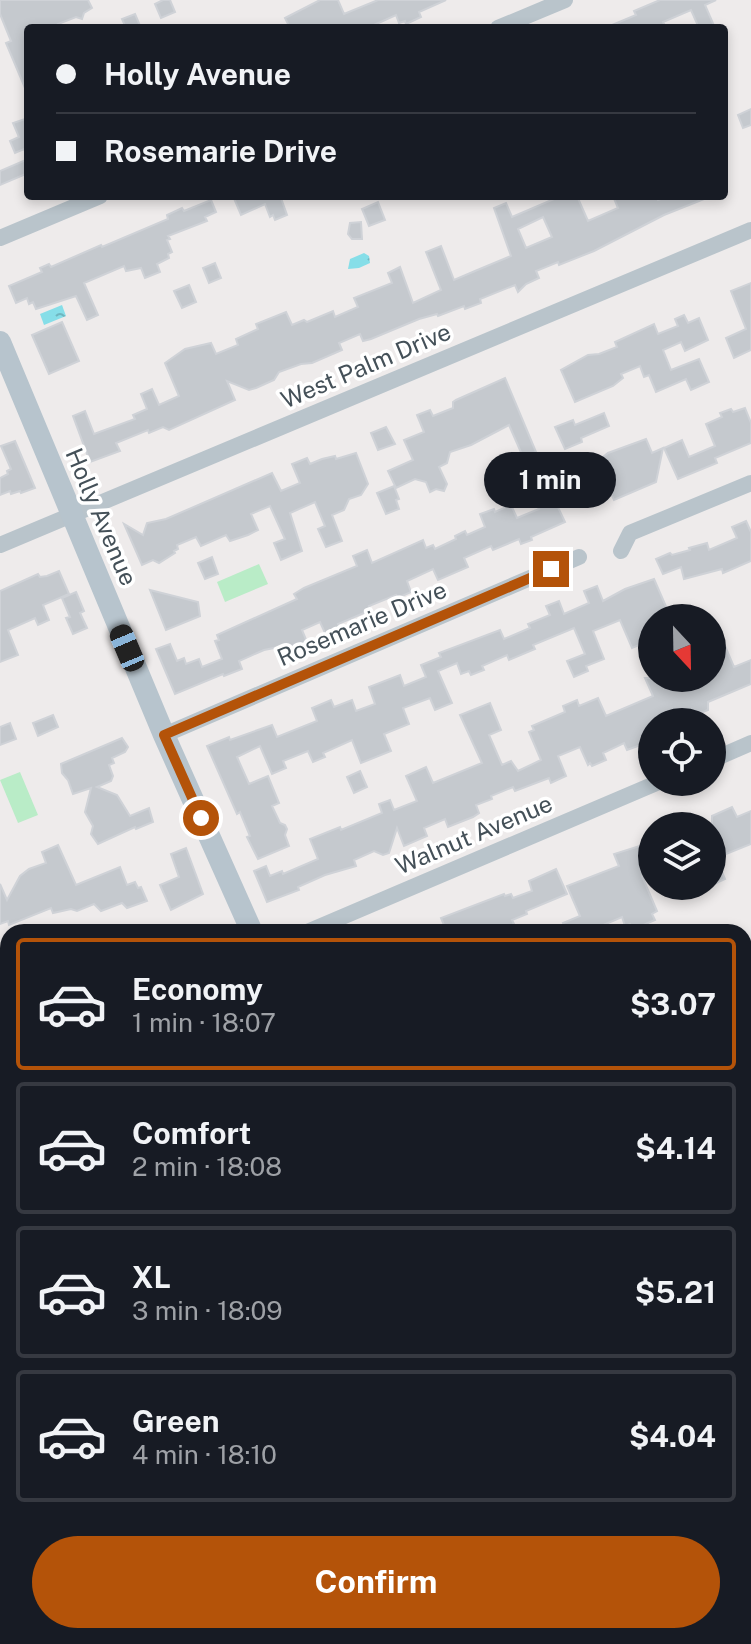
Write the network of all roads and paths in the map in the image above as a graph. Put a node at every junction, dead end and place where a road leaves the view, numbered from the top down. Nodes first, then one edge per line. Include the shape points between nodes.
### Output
1 (565, 0) edge
2 (508, 24) edge
3 (90, 200) edge
4 (751, 230) edge
5 (0, 238) edge
6 (0, 342) edge
7 (751, 483) edge
8 (72, 515) junction
9 (0, 545) edge
10 (621, 551) dead end
11 (579, 557) dead end
12 (164, 735) junction
13 (751, 743) edge
14 (726, 754) edge
15 (638, 791) edge
16 (248, 924) edge
17 (326, 924) edge

1 - 2 street
3 - 5 street
4 - 8 street, West Palm Drive
6 - 8 street, Holly Avenue
7 - 10 street via 630,533
8 - 9 street, West Palm Drive
8 - 12 street, Holly Avenue
11 - 12 street, Rosemarie Drive
12 - 16 street, Holly Avenue
13 - 14 street
15 - 17 street, Walnut Avenue

